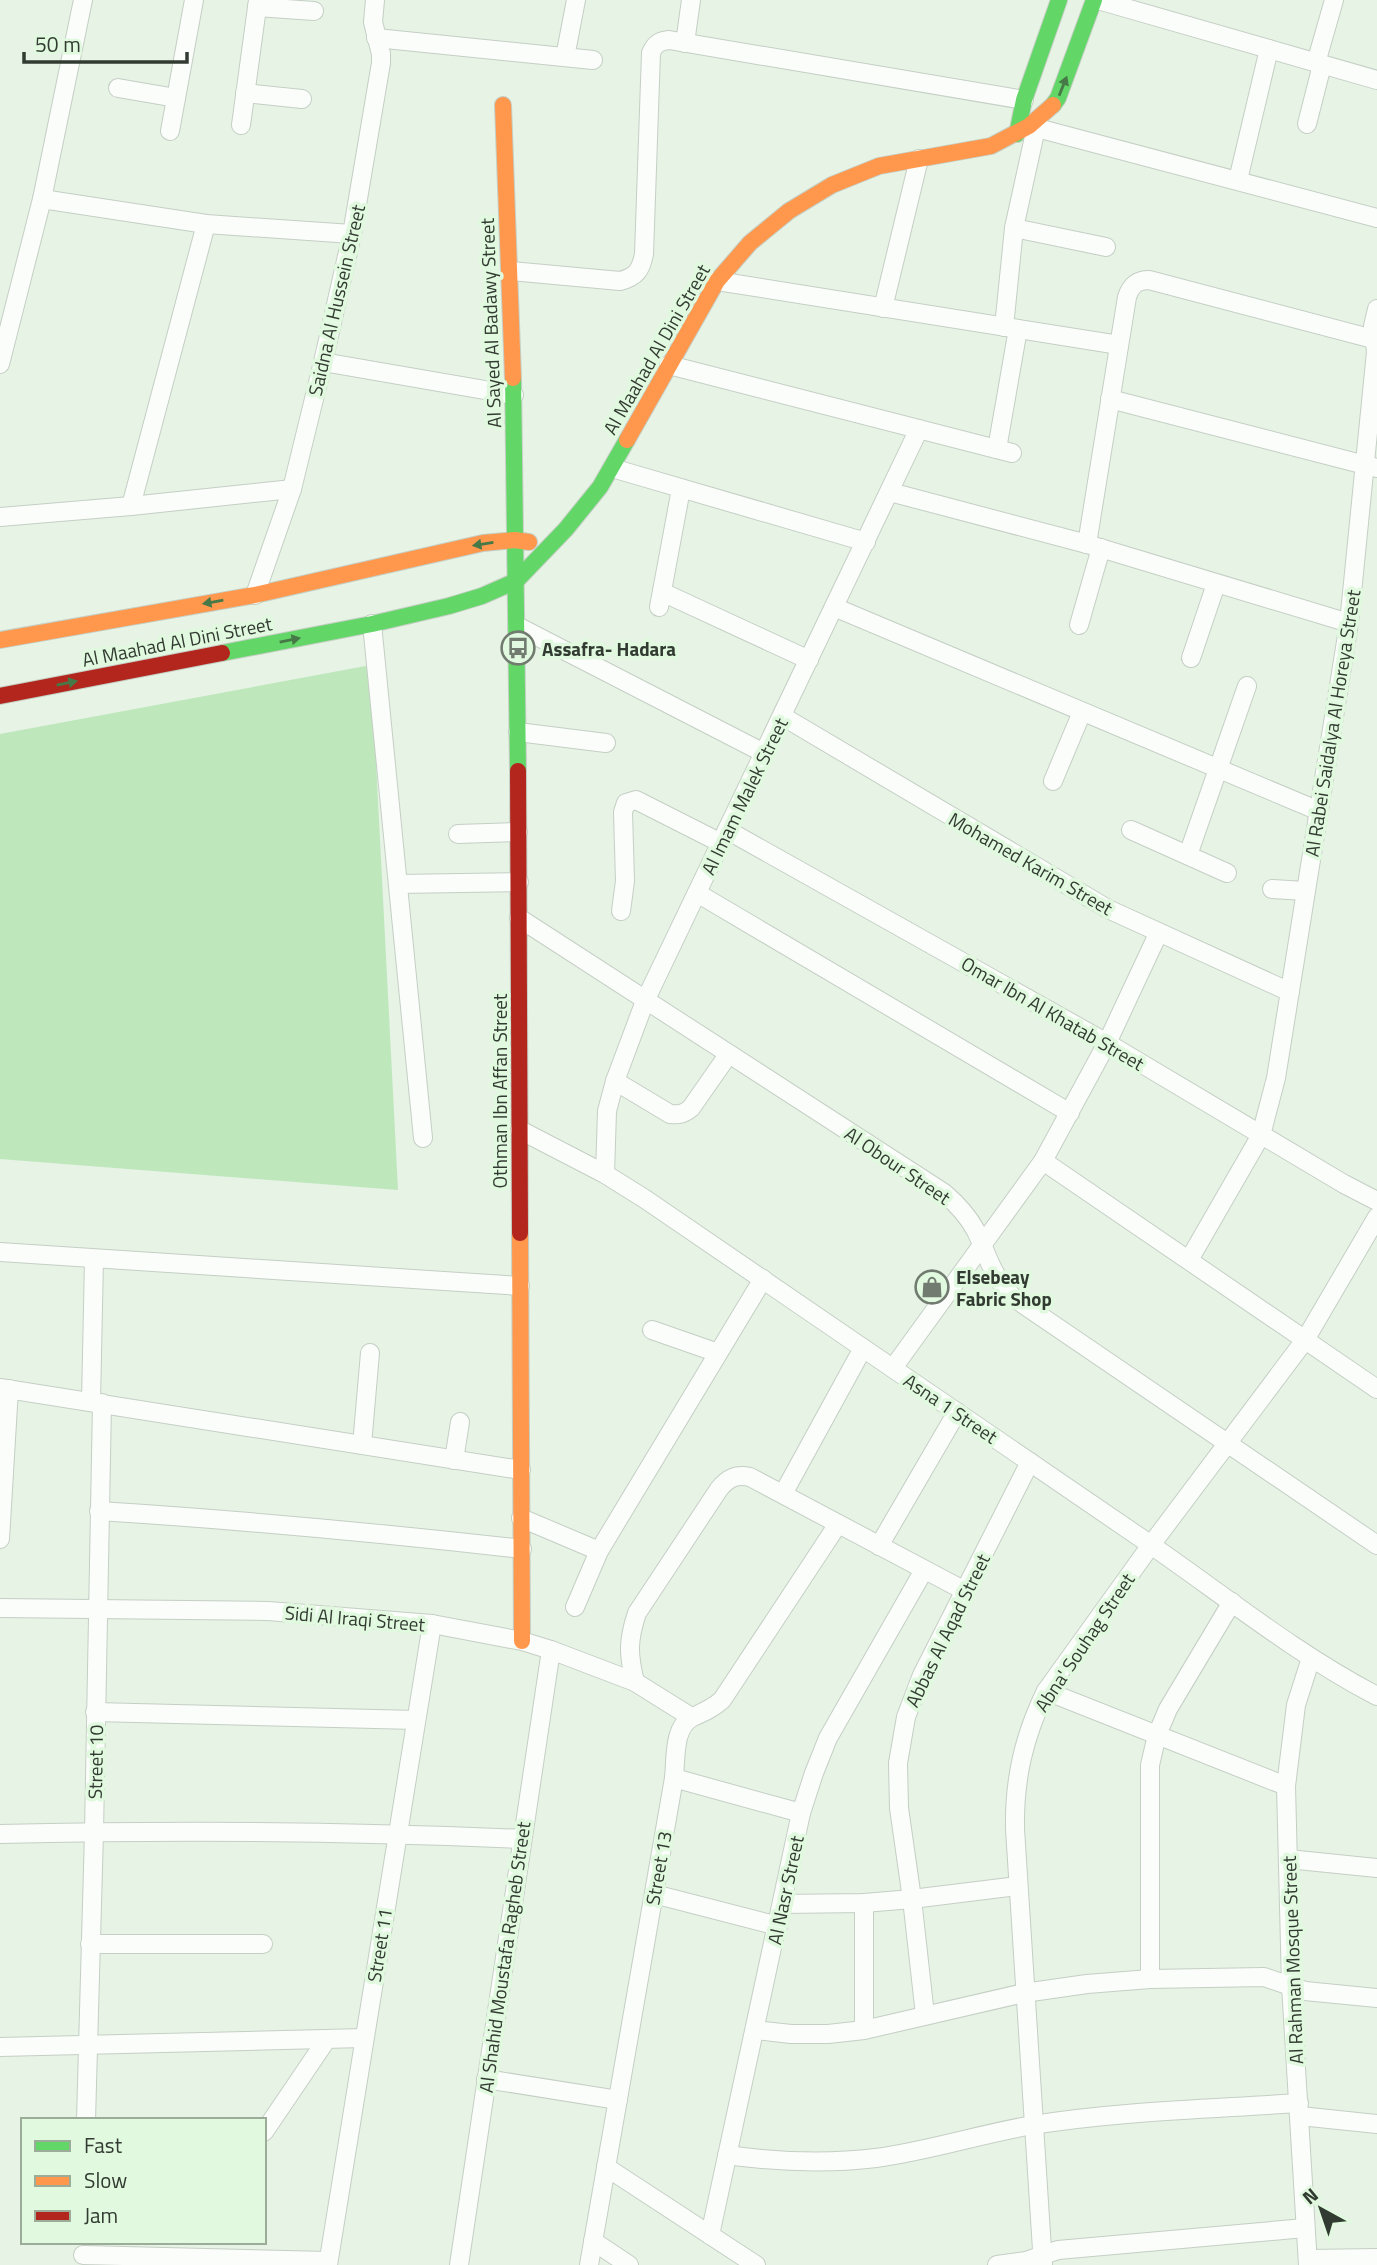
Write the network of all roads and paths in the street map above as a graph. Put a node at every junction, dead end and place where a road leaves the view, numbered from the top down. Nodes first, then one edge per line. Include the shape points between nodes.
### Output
1 (83, 0) edge
2 (194, 0) edge
3 (375, 0) edge
4 (576, 0) edge
5 (691, 0) edge
6 (1059, 0) edge
7 (1096, 0) edge
8 (1334, 0) edge
9 (257, 4) edge
10 (314, 11) dead end
11 (376, 38) junction
12 (685, 43) junction
13 (1269, 49) junction
14 (565, 58) junction
15 (593, 60) dead end
16 (1319, 64) junction
17 (1377, 80) edge
18 (118, 88) dead end
19 (245, 93) junction
20 (176, 98) junction
21 (302, 99) dead end
22 (1024, 100) junction
23 (503, 105) dead end
24 (1307, 124) dead end
25 (241, 125) dead end
26 (1025, 128) junction
27 (170, 131) dead end
28 (919, 159) junction
29 (1238, 180) junction
30 (42, 200) junction
31 (1377, 218) edge
32 (206, 224) junction
33 (1014, 228) junction
34 (352, 234) junction
35 (1106, 247) dead end
36 (510, 271) junction
37 (717, 281) junction
38 (883, 308) junction
39 (1377, 309) edge
40 (5, 323) edge
41 (1011, 328) junction
42 (1376, 340) edge
43 (1119, 345) junction
44 (323, 362) junction
45 (0, 364) edge
46 (669, 365) junction
47 (514, 395) junction
48 (1110, 399) junction
49 (919, 429) junction
50 (1371, 467) edge
51 (612, 468) junction
52 (292, 489) junction
53 (681, 489) junction
54 (890, 492) junction
55 (131, 506) junction
56 (0, 517) edge
57 (515, 540) junction
58 (866, 542) junction
59 (550, 545) junction
60 (1094, 546) junction
61 (516, 581) junction
62 (1216, 584) junction
63 (255, 595) junction
64 (834, 607) junction
65 (372, 624) junction
66 (1349, 624) junction
67 (1079, 625) dead end
68 (517, 626) junction
69 (0, 640) edge
70 (1191, 658) dead end
71 (809, 660) junction
72 (1247, 686) dead end
73 (0, 696) edge
74 (1082, 712) junction
75 (782, 716) junction
76 (518, 732) junction
77 (606, 743) dead end
78 (764, 753) junction
79 (1219, 769) junction
80 (1053, 781) dead end
81 (1319, 811) junction
82 (1131, 830) dead end
83 (518, 832) junction
84 (458, 834) dead end
85 (724, 836) junction
86 (1188, 855) junction
87 (1227, 873) dead end
88 (519, 883) junction
89 (398, 884) junction
90 (1272, 889) dead end
91 (1306, 891) junction
92 (697, 893) junction
93 (621, 911) dead end
94 (519, 918) junction
95 (1158, 933) junction
96 (1290, 992) junction
97 (645, 1001) junction
98 (1107, 1043) junction
99 (728, 1055) junction
100 (615, 1081) junction
101 (1070, 1113) junction
102 (520, 1130) junction
103 (1261, 1135) junction
104 (423, 1138) dead end
105 (1043, 1161) junction
106 (605, 1174) junction
107 (1377, 1201) edge
108 (1377, 1217) edge
109 (982, 1246) junction
110 (0, 1252) edge
111 (94, 1259) junction
112 (1189, 1260) junction
113 (763, 1279) junction
114 (520, 1286) junction
115 (652, 1330) dead end
116 (1305, 1340) junction
117 (863, 1348) junction
118 (370, 1353) dead end
119 (718, 1353) junction
120 (893, 1368) junction
121 (5, 1388) edge
122 (1377, 1389) edge
123 (97, 1403) junction
124 (957, 1412) junction
125 (460, 1422) dead end
126 (1227, 1443) junction
127 (362, 1445) junction
128 (454, 1460) junction
129 (1030, 1462) junction
130 (521, 1470) junction
131 (783, 1494) junction
132 (99, 1511) junction
133 (522, 1518) junction
134 (838, 1524) junction
135 (0, 1539) edge
136 (1151, 1545) junction
137 (1377, 1545) edge
138 (879, 1546) junction
139 (522, 1549) junction
140 (599, 1551) junction
141 (924, 1570) junction
142 (965, 1591) junction
143 (1232, 1602) junction
144 (575, 1607) dead end
145 (0, 1608) edge
146 (97, 1609) junction
147 (432, 1624) junction
148 (522, 1641) junction
149 (551, 1650) junction
150 (1311, 1658) junction
151 (635, 1682) junction
152 (1046, 1691) junction
153 (1377, 1696) edge
154 (95, 1712) junction
155 (691, 1717) junction
156 (416, 1720) junction
157 (1157, 1735) junction
158 (674, 1778) junction
159 (1286, 1786) junction
160 (802, 1813) junction
161 (94, 1832) junction
162 (397, 1833) junction
163 (0, 1834) edge
164 (522, 1839) junction
165 (1288, 1859) junction
166 (1377, 1868) edge
167 (1018, 1886) junction
168 (654, 1894) junction
169 (912, 1899) junction
170 (864, 1902) junction
171 (782, 1904) junction
172 (778, 1926) junction
173 (90, 1944) junction
174 (263, 1944) dead end
175 (1150, 1979) junction
176 (1291, 1986) junction
177 (1024, 1993) junction
178 (1377, 1998) edge
179 (925, 2015) junction
180 (755, 2030) junction
181 (864, 2031) junction
182 (364, 2038) junction
183 (327, 2039) junction
184 (87, 2045) junction
185 (0, 2047) edge
186 (486, 2079) junction
187 (618, 2100) junction
188 (1299, 2109) junction
189 (86, 2118) edge
190 (1377, 2124) edge
191 (1032, 2126) junction
192 (266, 2129) edge
193 (727, 2155) junction
194 (607, 2167) junction
195 (1305, 2228) junction
196 (710, 2235) junction
197 (593, 2241) junction
198 (83, 2254) edge
199 (1377, 2258) edge
200 (1042, 2260) edge
201 (1308, 2262) edge
202 (328, 2263) edge
203 (458, 2265) edge
204 (589, 2265) edge
205 (629, 2265) edge
206 (756, 2265) edge
207 (997, 2265) edge

1 - 30 street
2 - 20 street
3 - 11 street, Saidna Al Hussein Street
4 - 14 street
5 - 12 street
6 - 22 street
7 - 13 street
26 -> 7 street via 1058,98
8 - 16 street
9 - 10 street
9 - 19 street
11 - 14 street
11 - 34 street, Saidna Al Hussein Street via 381,63
12 - 22 street
12 - 36 street via 661,41 651,53 642,267 633,278 620,281
13 - 16 street
13 - 29 street
14 - 15 street
16 - 17 street
16 - 24 street
18 - 20 street
19 - 21 street
19 - 25 street
20 - 27 street
22 - 26 street
23 - 36 street, Al Sayed Al Badawy Street
26 - 28 street, Al Maahad Al Dini Street via 991,146
26 - 29 street
26 - 33 street
28 - 37 street, Al Maahad Al Dini Street via 879,166 832,185 750,243
28 - 38 street
29 - 31 street
30 - 32 street
30 - 40 street
32 - 34 street
32 - 55 street
33 - 35 street
33 - 41 street
34 - 44 street, Saidna Al Hussein Street
36 - 47 street, Al Sayed Al Badawy Street
37 - 38 street
37 - 46 street, Al Maahad Al Dini Street
38 - 41 street
39 - 42 street, Al Rabei Saidalya Al Horeya Street
40 - 45 street
41 - 43 street
41 - 49 street via 1005,451
42 - 43 street via 1142,280 1134,283 1127,297
42 - 50 street, Al Rabei Saidalya Al Horeya Street
43 - 48 street
44 - 47 street
44 - 52 street, Saidna Al Hussein Street
46 - 49 street
46 - 51 street, Al Maahad Al Dini Street
47 - 57 street, Al Sayed Al Badawy Street
48 - 50 street
48 - 60 street
49 - 54 street, Al Imam Malek Street
50 - 66 street, Al Rabei Saidalya Al Horeya Street
51 - 53 street
51 - 59 street, Al Maahad Al Dini Street
52 - 55 street
52 - 63 street, Saidna Al Hussein Street
53 - 58 street
53 - 71 street via 661,599
54 - 58 street, Al Imam Malek Street
54 - 60 street
55 - 56 street
57 - 59 street, Al Maahad Al Dini Street
57 - 61 street, Othman Ibn Affan Street
57 -> 63 street, Al Maahad Al Dini Street
58 - 64 street, Al Imam Malek Street
59 - 61 street, Al Maahad Al Dini Street
60 - 62 street
60 - 67 street
61 - 65 street, Al Maahad Al Dini Street via 449,606
61 - 68 street, Othman Ibn Affan Street
62 - 66 street
62 - 70 street
63 -> 69 street, Al Maahad Al Dini Street
64 - 71 street, Al Imam Malek Street
64 - 74 street
73 -> 65 street, Al Maahad Al Dini Street
65 - 89 street
66 - 81 street, Al Rabei Saidalya Al Horeya Street
68 - 76 street, Othman Ibn Affan Street
68 - 78 street
71 - 75 street, Al Imam Malek Street
72 - 79 street
74 - 79 street
74 - 80 street
75 - 78 street, Al Imam Malek Street
75 - 95 street, Mohamed Karim Street via 1061,882
76 - 77 street
76 - 83 street, Othman Ibn Affan Street
78 - 85 street, Al Imam Malek Street
79 - 81 street
79 - 86 street
81 - 91 street, Al Rabei Saidalya Al Horeya Street
82 - 86 street
83 - 84 street
83 - 88 street, Othman Ibn Affan Street
85 - 92 street, Al Imam Malek Street
85 - 93 street, Omar Ibn Al Khatab Street via 636,800 626,803
85 - 98 street, Omar Ibn Al Khatab Street
86 - 87 street
88 - 89 street
88 - 94 street, Othman Ibn Affan Street
89 - 104 street
90 - 91 street
91 - 96 street, Al Rabei Saidalya Al Horeya Street
92 - 97 street, Al Imam Malek Street
92 - 101 street
94 - 97 street, Al Obour Street
94 - 102 street, Othman Ibn Affan Street
95 - 96 street, Mohamed Karim Street
95 - 98 street
96 - 103 street, Al Rabei Saidalya Al Horeya Street
97 - 99 street, Al Obour Street
97 - 100 street, Al Imam Malek Street
98 - 101 street
98 - 103 street, Omar Ibn Al Khatab Street
99 - 100 street via 691,1108 678,1115
99 - 109 street, Al Obour Street via 944,1193 967,1217
100 - 106 street, Al Imam Malek Street via 607,1111
101 - 105 street
102 - 106 street, Asna 1 Street
102 - 114 street, Othman Ibn Affan Street
103 - 107 street, Omar Ibn Al Khatab Street
103 - 112 street, Al Rabei Saidalya Al Horeya Street
105 - 109 street
105 - 112 street
106 - 113 street, Asna 1 Street
108 - 116 street, Abna' Souhag Street
109 - 120 street
109 - 126 street, Al Obour Street via 994,1275 1014,1298
110 - 111 street
111 - 114 street
111 - 123 street, Street 10
112 - 116 street
113 - 117 street, Asna 1 Street
113 - 119 street
114 - 130 street, Othman Ibn Affan Street
115 - 119 street
116 - 122 street
116 - 126 street, Abna' Souhag Street
117 - 120 street, Asna 1 Street
117 - 131 street
118 - 127 street
119 - 140 street
120 - 124 street, Asna 1 Street
121 - 123 street
121 - 135 street
123 - 127 street
123 - 132 street, Street 10
124 - 129 street, Asna 1 Street
124 - 138 street
125 - 128 street
126 - 136 street, Abna' Souhag Street
126 - 137 street, Al Obour Street
127 - 128 street
128 - 130 street
129 - 136 street, Asna 1 Street
129 - 142 street, Abbas Al Aqad Street
130 - 133 street, Othman Ibn Affan Street
131 - 134 street
131 - 151 street via 750,1476 724,1482 636,1613 629,1635
132 - 139 street via 368,1531
132 - 146 street, Street 10
133 - 139 street, Othman Ibn Affan Street
133 - 140 street
134 - 138 street
134 - 155 street via 722,1700
136 - 143 street, Asna 1 Street
136 - 152 street, Abna' Souhag Street
138 - 141 street
139 - 148 street, Othman Ibn Affan Street
140 - 144 street
141 - 142 street
141 - 160 street, Al Nasr Street via 828,1738
142 - 169 street, Abbas Al Aqad Street via 922,1675 906,1717 898,1763 899,1808
143 - 150 street, Asna 1 Street
143 - 157 street
145 - 146 street, Sidi Al Iraqi Street
146 - 147 street, Sidi Al Iraqi Street via 268,1611
146 - 154 street, Street 10
147 - 148 street, Sidi Al Iraqi Street
147 - 156 street, Street 11
148 - 149 street, Sidi Al Iraqi Street
149 - 151 street, Sidi Al Iraqi Street
149 - 164 street, Al Shahid Moustafa Ragheb Street
150 - 153 street, Asna 1 Street
150 - 159 street, Al Rahman Mosque Street via 1296,1704
151 - 155 street, Sidi Al Iraqi Street
152 - 157 street
152 - 167 street, Abna' Souhag Street via 1030,1726 1018,1772
154 - 156 street
154 - 161 street, Street 10
155 - 158 street, Street 13 via 678,1736
156 - 162 street, Street 11
157 - 159 street
157 - 175 street via 1150,1765
158 - 160 street
158 - 168 street, Street 13
159 - 165 street, Al Rahman Mosque Street
160 - 171 street, Al Nasr Street
161 - 162 street
161 - 163 street
161 - 173 street, Street 10
162 - 164 street
162 - 182 street, Street 11
164 - 186 street, Al Shahid Moustafa Ragheb Street
165 - 166 street
165 - 176 street, Al Rahman Mosque Street
167 - 169 street
167 - 177 street, Abna' Souhag Street
168 - 172 street
168 - 187 street, Street 13
169 - 170 street
169 - 179 street, Abbas Al Aqad Street
170 - 171 street
170 - 181 street
171 - 172 street, Al Nasr Street
172 - 180 street, Al Nasr Street
173 - 174 street
173 - 184 street, Street 10
175 - 176 street via 1264,1976
175 - 177 street
176 - 178 street
176 - 188 street, Al Rahman Mosque Street
177 - 179 street
177 - 191 street, Abna' Souhag Street
179 - 181 street
180 - 181 street via 791,2034
180 - 193 street, Al Nasr Street
182 - 183 street
182 - 202 street, Street 11
183 - 184 street
183 - 192 street
184 - 185 street
184 - 189 street, Street 10
186 - 187 street
186 - 203 street, Al Shahid Moustafa Ragheb Street
187 - 194 street, Street 13
188 - 190 street
188 - 191 street via 1120,2115
188 - 195 street, Al Rahman Mosque Street
191 - 193 street via 878,2158 777,2162
191 - 200 street, Abna' Souhag Street
193 - 196 street, Al Nasr Street
194 - 196 street
194 - 197 street, Street 13
195 - 200 street via 1058,2250
195 - 201 street, Al Rahman Mosque Street
196 - 206 street
197 - 204 street, Street 13
197 - 205 street
198 - 202 street
199 - 201 street
200 - 207 street

